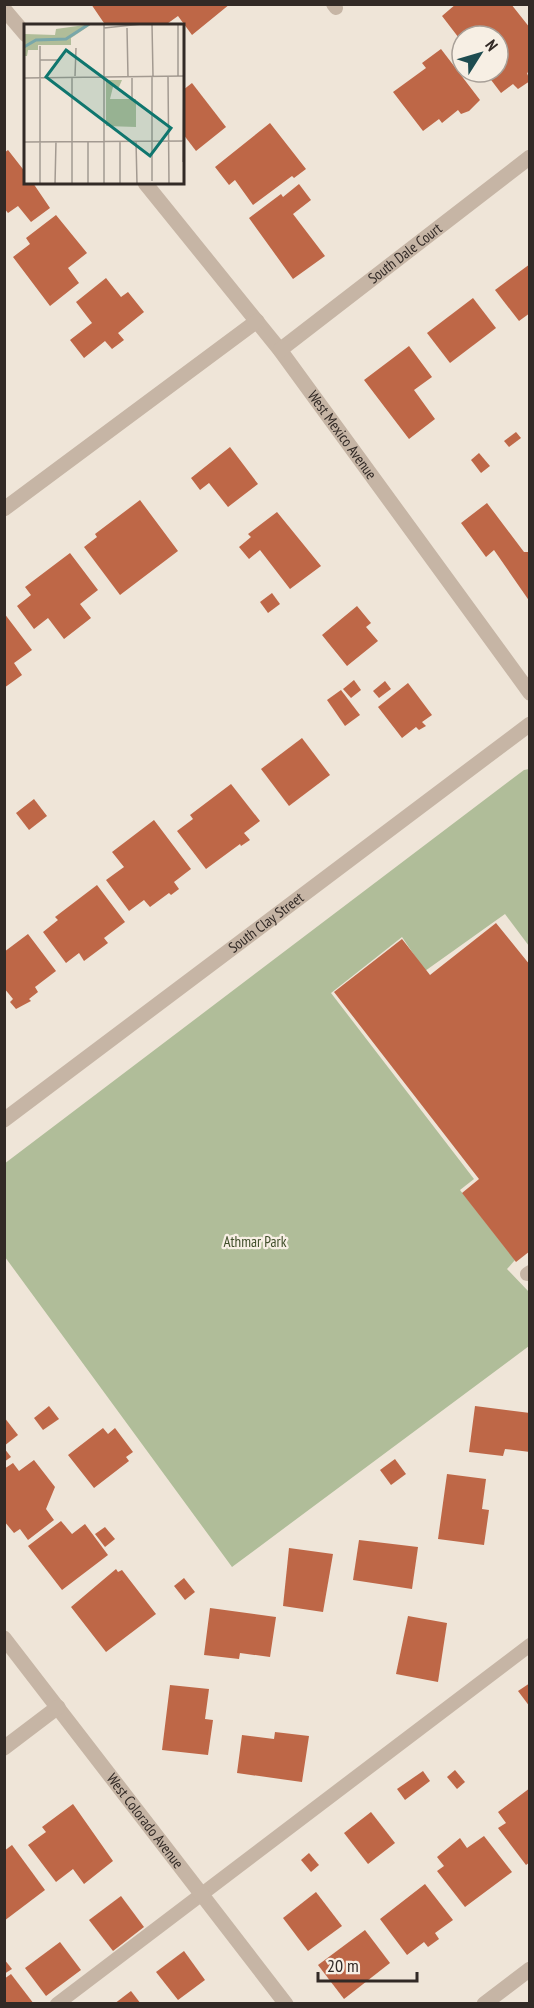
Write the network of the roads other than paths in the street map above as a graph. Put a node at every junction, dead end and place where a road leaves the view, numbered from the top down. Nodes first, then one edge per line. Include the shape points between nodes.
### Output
1 (4, 9) edge
2 (24, 33) edge
3 (530, 157) edge
4 (146, 184) edge
5 (257, 321) junction
6 (279, 350) junction
7 (4, 509) edge
8 (530, 693) edge
9 (530, 724) edge
10 (4, 1120) edge
11 (4, 1638) edge
12 (530, 1645) edge
13 (58, 1707) junction
14 (4, 1748) edge
15 (201, 1893) junction
16 (530, 1969) edge
17 (57, 2004) edge
18 (286, 2004) edge
19 (484, 2004) edge

1 - 2 street
3 - 6 street, South Dale Court
4 - 5 street, West Mexico Avenue
5 - 6 street, West Mexico Avenue
5 - 7 street
6 - 8 street, West Mexico Avenue
9 - 10 street, South Clay Street
11 - 13 street, West Colorado Avenue
12 - 15 lane
13 - 14 street
13 - 15 street, West Colorado Avenue
15 - 17 lane
15 - 18 street, West Colorado Avenue
16 - 19 street

